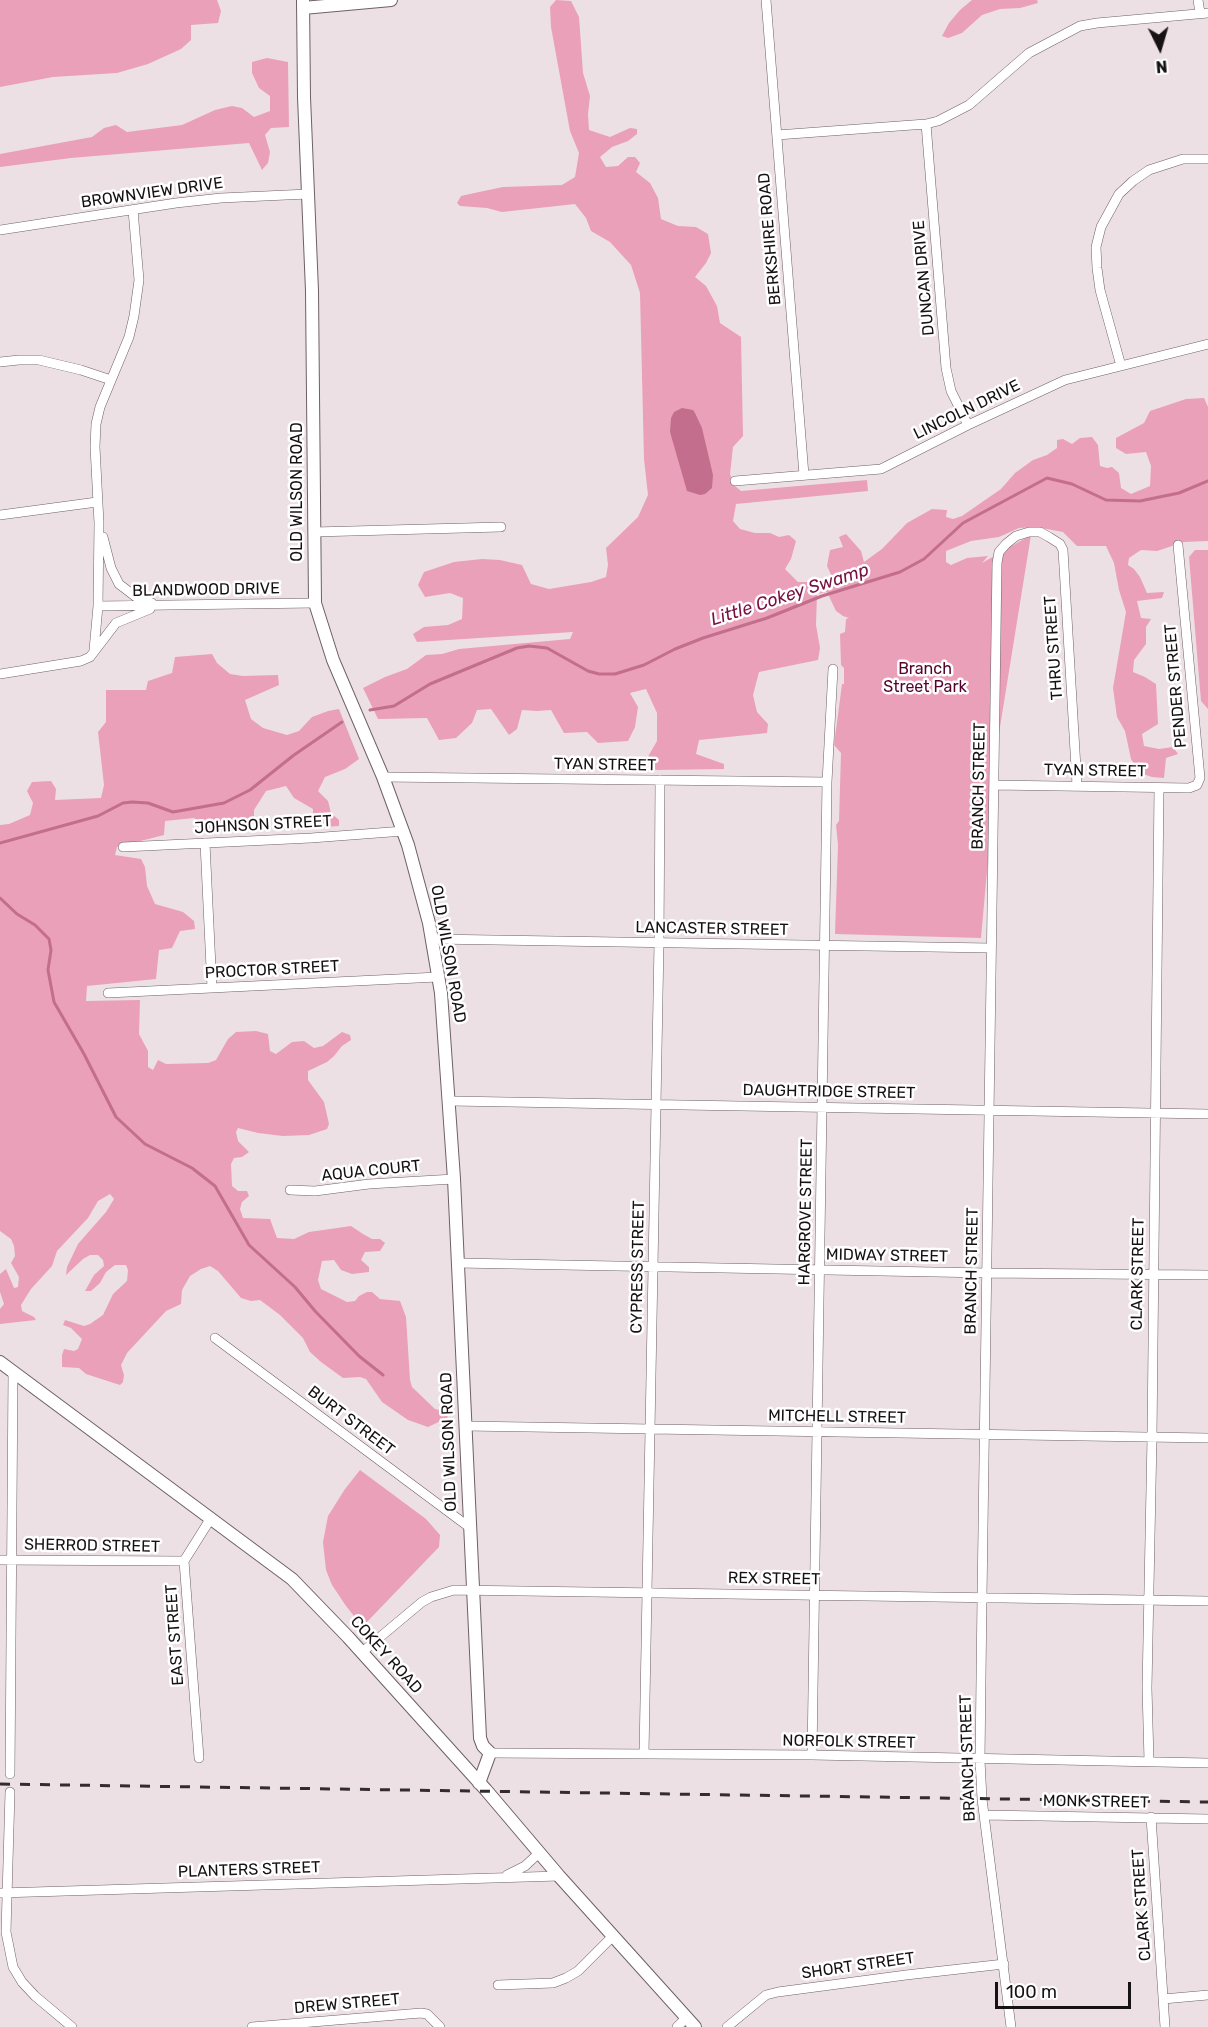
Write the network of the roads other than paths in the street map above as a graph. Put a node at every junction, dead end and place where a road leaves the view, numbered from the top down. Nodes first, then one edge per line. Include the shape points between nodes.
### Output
1 (391, 0) edge
2 (766, 0) edge
3 (1198, 0) edge
4 (303, 4) edge
5 (1204, 13) edge
6 (926, 124) junction
7 (777, 135) junction
8 (1208, 159) edge
9 (308, 194) junction
10 (133, 210) junction
11 (0, 230) edge
12 (1208, 344) edge
13 (0, 362) edge
14 (1121, 366) junction
15 (111, 380) junction
16 (968, 425) junction
17 (804, 475) junction
18 (735, 480) dead end
19 (97, 501) junction
20 (0, 515) edge
21 (99, 523) junction
22 (501, 527) dead end
23 (314, 532) junction
24 (1029, 532) joint
25 (1178, 545) dead end
26 (315, 603) junction
27 (98, 606) junction
28 (159, 606) junction
29 (94, 650) junction
30 (833, 669) dead end
31 (0, 674) edge
32 (383, 777) junction
33 (660, 780) junction
34 (827, 782) junction
35 (994, 785) junction
36 (1077, 785) junction
37 (1159, 788) junction
38 (404, 831) junction
39 (205, 843) junction
40 (123, 847) dead end
41 (432, 939) junction
42 (659, 943) junction
43 (826, 945) junction
44 (991, 948) junction
45 (438, 977) junction
46 (213, 988) junction
47 (108, 993) dead end
48 (450, 1101) junction
49 (656, 1104) junction
50 (823, 1107) junction
51 (990, 1109) junction
52 (1156, 1112) junction
53 (1208, 1114) edge
54 (454, 1179) junction
55 (290, 1190) dead end
56 (458, 1263) junction
57 (653, 1268) junction
58 (820, 1269) junction
59 (987, 1273) junction
60 (1153, 1274) junction
61 (1208, 1275) edge
62 (215, 1338) dead end
63 (0, 1362) edge
64 (13, 1372) junction
65 (466, 1426) junction
66 (651, 1429) junction
67 (817, 1431) junction
68 (984, 1435) junction
69 (1152, 1437) junction
70 (1208, 1438) edge
71 (211, 1518) junction
72 (469, 1527) junction
73 (0, 1560) edge
74 (12, 1560) junction
75 (184, 1561) junction
76 (474, 1589) junction
77 (648, 1592) junction
78 (816, 1594) junction
79 (982, 1597) junction
80 (1148, 1600) junction
81 (1208, 1601) edge
82 (361, 1653) junction
83 (490, 1753) junction
84 (644, 1754) junction
85 (812, 1755) junction
86 (200, 1758) dead end
87 (980, 1760) junction
88 (1149, 1761) junction
89 (1208, 1763) edge
90 (10, 1774) dead end
91 (478, 1783) junction
92 (10, 1792) dead end
93 (984, 1815) junction
94 (1151, 1817) junction
95 (1208, 1819) edge
96 (539, 1853) junction
97 (559, 1876) junction
98 (500, 1878) junction
99 (3, 1893) edge
100 (613, 1936) junction
101 (1004, 1965) junction
102 (498, 1984) dead end
103 (1208, 1995) edge
104 (1163, 1998) junction
105 (379, 2022) edge
106 (686, 2024) edge
107 (72, 2027) edge
108 (252, 2027) edge
109 (440, 2027) edge
110 (727, 2027) edge
111 (1011, 2027) edge
112 (1165, 2027) edge

1 - 4 street
2 - 7 street, BERKSHIRE ROAD
3 - 5 street
4 - 9 street, OLD WILSON ROAD
5 - 6 street via 1080,26 1029,53 969,105
6 - 7 street
6 - 16 street, DUNCAN DRIVE via 946,368 951,391
7 - 17 street, BERKSHIRE ROAD
8 - 14 street via 1183,159 1149,170 1119,194 1101,227 1096,247 1100,290
9 - 10 street, BROWNVIEW DRIVE via 220,198
9 - 23 street, OLD WILSON ROAD
10 - 11 street, BROWNVIEW DRIVE
10 - 15 street via 137,297 129,337
12 - 14 street, LINCOLN DRIVE
13 - 15 street via 39,360
14 - 16 street, LINCOLN DRIVE via 1065,380
15 - 19 street via 96,424
16 - 17 street, LINCOLN DRIVE via 881,469
17 - 18 street, LINCOLN DRIVE
19 - 20 street
19 - 21 street
21 - 27 street
21 - 28 street via 119,584 136,597
22 - 23 street
23 - 26 street, OLD WILSON ROAD
24 - 35 street, BRANCH STREET via 1006,544 997,563
24 - 36 street, THRU STREET via 1040,532 1063,550
25 - 37 street, PENDER STREET via 1200,778 1197,785 1189,788
26 - 28 street, BLANDWOOD DRIVE
26 - 32 street, OLD WILSON ROAD via 333,660
27 - 28 street, BLANDWOOD DRIVE
27 - 29 street
28 - 29 street via 116,623
29 - 31 street via 81,661
30 - 34 street, HARGROVE STREET
32 - 33 street, TYAN STREET
32 - 38 street, OLD WILSON ROAD
33 - 34 street, TYAN STREET
33 - 42 street, CYPRESS STREET
34 - 43 street, HARGROVE STREET
35 - 36 street, TYAN STREET
35 - 44 street, BRANCH STREET
36 - 37 street, TYAN STREET
37 - 52 street, CLARK STREET
38 - 39 street, JOHNSON STREET
38 - 41 street, OLD WILSON ROAD
39 - 40 street, JOHNSON STREET
39 - 46 street
41 - 42 street, LANCASTER STREET
41 - 45 street, OLD WILSON ROAD
42 - 43 street, LANCASTER STREET
42 - 49 street, CYPRESS STREET
43 - 44 street, LANCASTER STREET
43 - 50 street, HARGROVE STREET
44 - 51 street, BRANCH STREET
45 - 46 street, PROCTOR STREET
45 - 48 street, OLD WILSON ROAD
46 - 47 street, PROCTOR STREET
48 - 49 street, DAUGHTRIDGE STREET
48 - 54 street, OLD WILSON ROAD
49 - 50 street, DAUGHTRIDGE STREET
49 - 57 street, CYPRESS STREET
50 - 51 street, DAUGHTRIDGE STREET
50 - 58 street, HARGROVE STREET
51 - 52 street, DAUGHTRIDGE STREET
51 - 59 street, BRANCH STREET
52 - 53 street, DAUGHTRIDGE STREET
52 - 60 street, CLARK STREET
54 - 55 street, AQUA COURT
54 - 56 street, OLD WILSON ROAD
56 - 57 street, MIDWAY STREET
56 - 65 street, OLD WILSON ROAD
57 - 58 street, MIDWAY STREET
57 - 66 street, CYPRESS STREET
58 - 59 street, MIDWAY STREET
58 - 67 street, HARGROVE STREET
59 - 60 street, MIDWAY STREET
59 - 68 street, BRANCH STREET
60 - 61 street, MIDWAY STREET
60 - 69 street, CLARK STREET
62 - 72 street, BURT STREET
63 - 64 street, COKEY ROAD
64 - 71 street, COKEY ROAD
64 - 74 street
65 - 66 street, MITCHELL STREET
65 - 72 street, OLD WILSON ROAD
66 - 67 street, MITCHELL STREET
66 - 77 street, CYPRESS STREET
67 - 68 street, MITCHELL STREET
67 - 78 street, HARGROVE STREET
68 - 69 street, MITCHELL STREET
68 - 79 street, BRANCH STREET
69 - 70 street, MITCHELL STREET
69 - 80 street, CLARK STREET
71 - 75 street, EAST STREET
71 - 82 street, COKEY ROAD via 292,1579
72 - 76 street, OLD WILSON ROAD
73 - 74 street, SHERROD STREET
74 - 75 street, SHERROD STREET
74 - 90 street
75 - 86 street, EAST STREET
76 - 77 street, REX STREET
76 - 82 street, REX STREET via 431,1596
76 - 83 street, OLD WILSON ROAD via 480,1738
77 - 78 street, REX STREET
77 - 84 street, CYPRESS STREET
78 - 79 street, REX STREET
78 - 85 street, HARGROVE STREET
79 - 80 street, REX STREET
79 - 87 street, BRANCH STREET
80 - 81 street, REX STREET
80 - 88 street, CLARK STREET
82 - 91 street, COKEY ROAD
83 - 84 street, NORFOLK STREET
83 - 91 street
84 - 85 street, NORFOLK STREET
85 - 87 street, NORFOLK STREET
87 - 88 street, NORFOLK STREET
87 - 93 street, BRANCH STREET
88 - 89 street, NORFOLK STREET
91 - 96 street, COKEY ROAD
92 - 99 street
93 - 94 street, MONK STREET
93 - 101 street, BRANCH STREET
94 - 95 street, MONK STREET
94 - 104 street, CLARK STREET
96 - 97 street, COKEY ROAD
96 - 98 street, PLANTERS STREET
97 - 98 street, PLANTERS STREET
97 - 100 street, COKEY ROAD
98 - 99 street, PLANTERS STREET
99 - 107 street via 13,1966 35,1996
100 - 102 street via 566,1978 553,1983
100 - 106 street, COKEY ROAD
101 - 110 street, SHORT STREET via 778,1992 766,1995
101 - 111 street, BRANCH STREET
103 - 104 street
104 - 112 street, CLARK STREET
105 - 108 street, DREW STREET
105 - 109 street, DREW STREET via 428,2014

